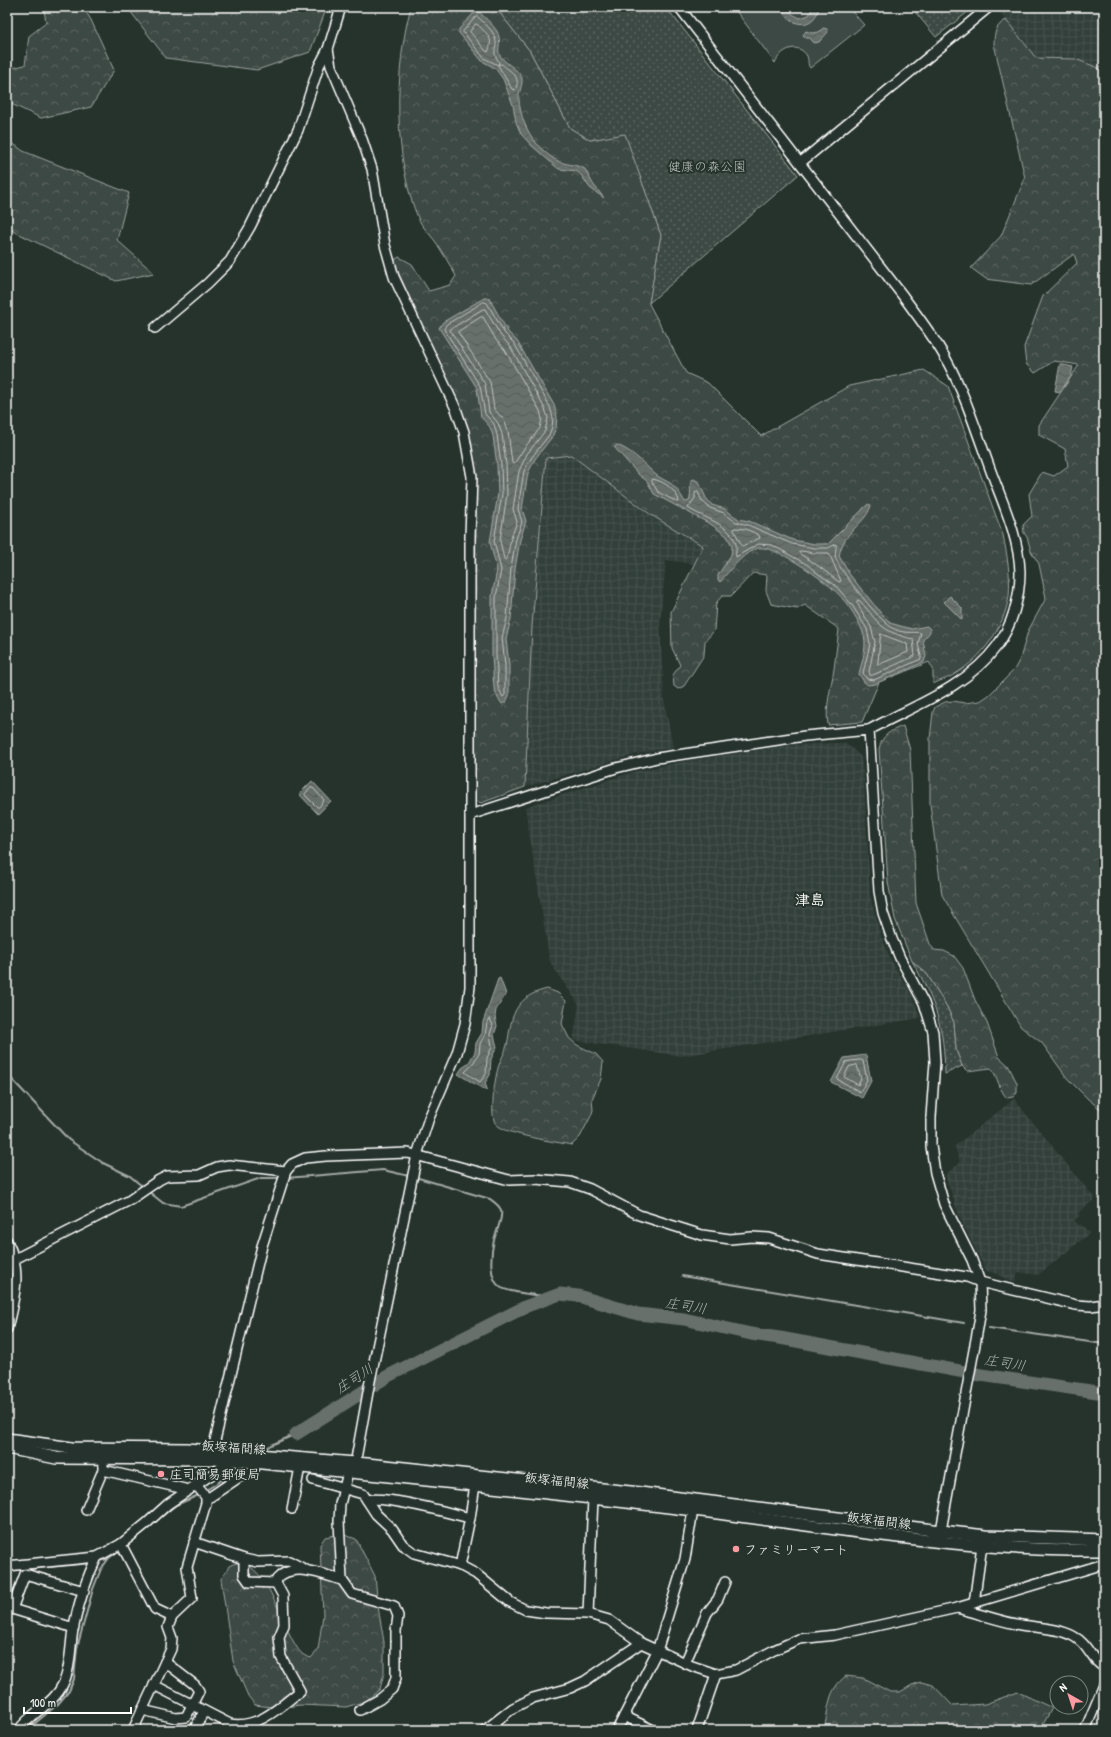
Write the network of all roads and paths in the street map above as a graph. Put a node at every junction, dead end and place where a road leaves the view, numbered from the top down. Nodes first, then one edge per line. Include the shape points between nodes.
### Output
1 (341, 7) edge
2 (679, 7) edge
3 (989, 7) edge
4 (328, 49) junction
5 (800, 163) junction
6 (155, 328) dead end
7 (872, 729) junction
8 (470, 815) junction
9 (417, 1155) junction
10 (286, 1171) junction
11 (7, 1241) edge
12 (11, 1260) edge
13 (980, 1282) junction
14 (1104, 1304) edge
15 (7, 1329) edge
16 (7, 1439) edge
17 (7, 1448) edge
18 (212, 1454) junction
19 (233, 1460) junction
20 (254, 1462) junction
21 (103, 1465) junction
22 (300, 1467) junction
23 (352, 1469) junction
24 (313, 1480) dead end
25 (475, 1486) junction
26 (192, 1488) junction
27 (344, 1488) junction
28 (206, 1497) junction
29 (592, 1498) junction
30 (367, 1500) junction
31 (292, 1509) dead end
32 (86, 1510) dead end
33 (693, 1510) junction
34 (470, 1518) junction
35 (940, 1536) junction
36 (1104, 1540) edge
37 (194, 1542) junction
38 (121, 1544) junction
39 (982, 1545) junction
40 (1091, 1550) junction
41 (1104, 1550) edge
42 (97, 1556) junction
43 (244, 1559) junction
44 (1104, 1564) edge
45 (7, 1566) edge
46 (460, 1566) junction
47 (1091, 1567) junction
48 (309, 1572) junction
49 (342, 1580) junction
50 (725, 1582) dead end
51 (276, 1583) junction
52 (84, 1590) junction
53 (974, 1603) junction
54 (957, 1608) junction
55 (588, 1614) junction
56 (172, 1617) junction
57 (74, 1628) junction
58 (641, 1643) junction
59 (657, 1651) junction
60 (165, 1662) junction
61 (685, 1663) junction
62 (1104, 1668) edge
63 (716, 1674) junction
64 (154, 1685) junction
65 (1104, 1685) edge
66 (192, 1706) junction
67 (142, 1710) junction
68 (360, 1710) dead end
69 (204, 1711) junction
70 (624, 1716) junction
71 (19, 1730) edge
72 (133, 1730) edge
73 (194, 1730) edge
74 (485, 1730) edge
75 (617, 1730) edge
76 (653, 1730) edge
77 (697, 1730) edge
78 (1085, 1730) edge

1 - 4 street
2 - 5 street
3 - 5 street
4 - 6 street via 319,66 298,130 250,227 230,261
4 - 8 street via 331,66 372,169 385,245 394,277 456,409 464,432 472,477
5 - 7 street via 903,296 947,361 1008,514 1017,545 1020,573 1018,597 1011,620 998,645 979,667 955,685
7 - 8 street via 805,736 657,758 616,768
7 - 13 street via 879,891 883,913 900,958 924,1003 933,1032 936,1062 931,1146 935,1173 944,1204
8 - 9 street via 470,987 465,1024 449,1075
9 - 10 street via 305,1158 292,1164
9 - 13 street via 508,1180 570,1182 590,1189 639,1215 707,1236 730,1239 769,1238 818,1254 967,1277
9 - 23 street
10 - 12 street via 229,1166 217,1167 198,1175 167,1176 130,1200
10 - 18 street via 262,1246
11 - 12 street
12 - 15 street via 17,1282
13 - 14 street via 1076,1305
13 - 35 street via 981,1310
16 - 18 main road, 飯塚福間線 via 72,1448 152,1448
17 - 21 main road, 飯塚福間線
18 - 19 main road, 飯塚福間線
18 - 21 main road, 飯塚福間線
18 - 23 main road, 飯塚福間線
19 - 20 main road, 飯塚福間線
19 - 26 street
20 - 22 main road, 飯塚福間線
20 - 28 street via 254,1470 251,1473
21 - 26 street
21 - 32 street
22 - 23 main road, 飯塚福間線
22 - 31 street
23 - 25 main road, 飯塚福間線
23 - 27 street
23 - 35 main road, 飯塚福間線 via 647,1494
24 - 27 street
25 - 29 main road, 飯塚福間線
25 - 34 street
26 - 28 street
26 - 38 street via 168,1504
27 - 30 street via 363,1494
27 - 49 street via 338,1521
28 - 37 street
29 - 33 main road, 飯塚福間線
29 - 55 street
30 - 34 street via 373,1498
30 - 46 street via 376,1514 414,1553
33 - 35 main road, 飯塚福間線
33 - 59 street via 685,1559
34 - 46 street
35 - 36 main road, 飯塚福間線
35 - 39 main road, 飯塚福間線
37 - 43 street
37 - 56 street via 187,1567 194,1602
38 - 42 street
38 - 56 street via 155,1609
39 - 40 main road, 飯塚福間線
39 - 53 street
40 - 41 main road, 飯塚福間線
40 - 47 street
42 - 45 street
42 - 52 street
43 - 48 street via 258,1562 289,1561
43 - 51 street via 244,1575 249,1582
44 - 47 street
46 - 55 street via 476,1574 510,1602 526,1610
47 - 53 street
48 - 49 street
48 - 51 street via 285,1572
49 - 68 street via 352,1594 394,1606 398,1616 396,1678 392,1690
50 - 61 street via 718,1599 707,1613
51 - 69 street via 283,1596 284,1625 278,1637 281,1657 300,1691 257,1722 230,1724
52 - 57 street
52 - 57 street via 25,1574 12,1609
53 - 54 street
54 - 62 street via 1073,1636 1085,1644 1097,1663
54 - 63 street via 835,1636 799,1639 736,1670
55 - 58 street via 609,1620
56 - 60 street via 168,1627 172,1638 171,1649
57 - 71 street via 68,1667 60,1692 31,1716
58 - 59 street
58 - 74 street via 585,1681 533,1698 513,1708
59 - 61 street
59 - 70 street
60 - 64 street
60 - 66 street via 199,1691
61 - 63 street
63 - 77 street
64 - 66 street
64 - 67 street
65 - 78 street
66 - 67 street via 186,1717 176,1718
66 - 69 street
67 - 72 street
69 - 73 street
70 - 75 street
70 - 76 street

